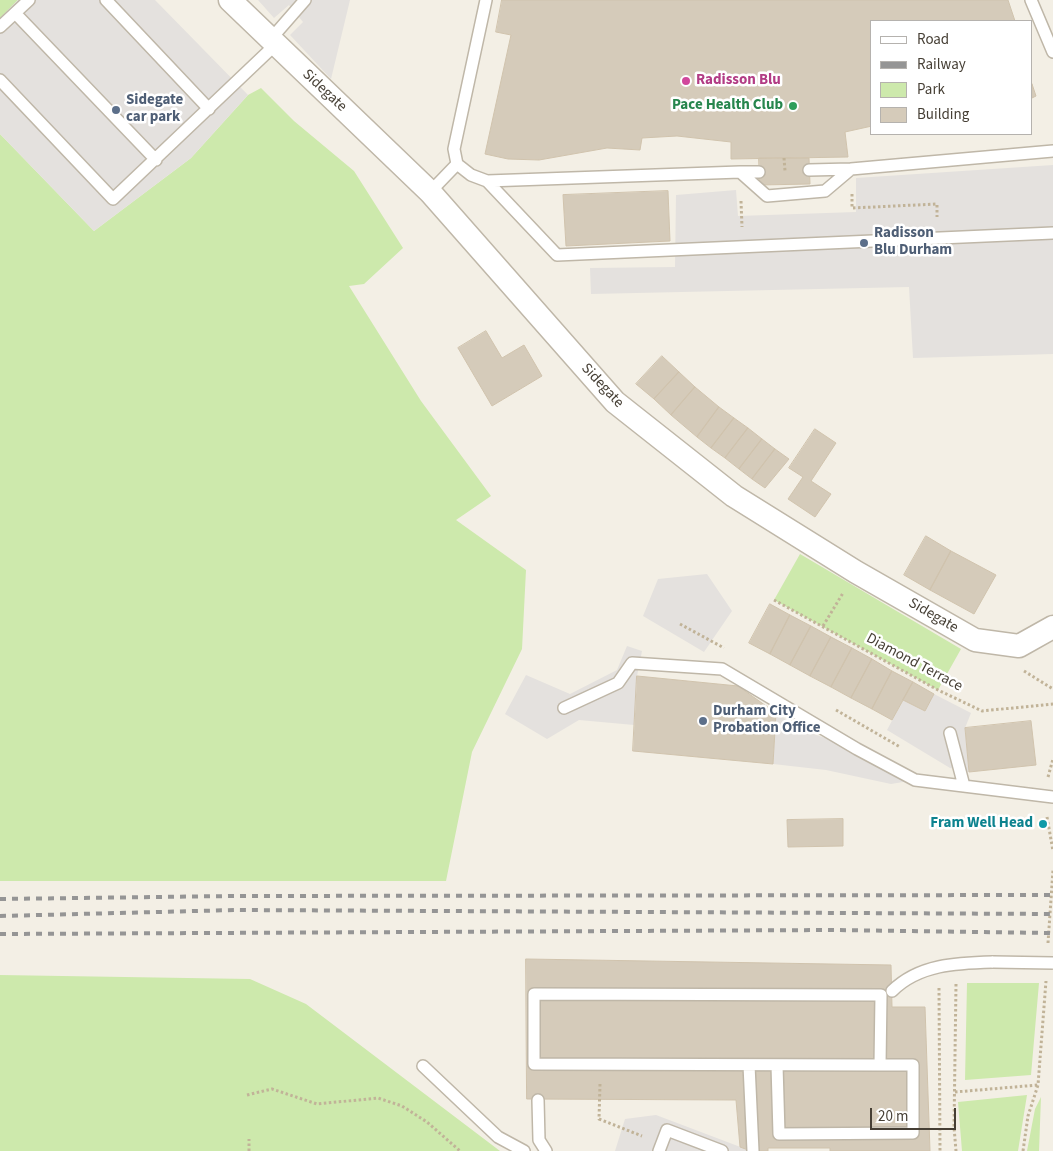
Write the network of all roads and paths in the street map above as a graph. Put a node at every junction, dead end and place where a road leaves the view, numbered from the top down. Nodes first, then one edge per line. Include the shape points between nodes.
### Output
1 (29, 0) edge
2 (106, 0) edge
3 (230, 0) edge
4 (305, 0) edge
5 (486, 0) edge
6 (1031, 0) edge
7 (16, 13) junction
8 (0, 27) edge
9 (272, 43) junction
10 (1053, 52) edge
11 (0, 80) edge
12 (209, 109) junction
13 (1053, 151) edge
14 (784, 158) dead end
15 (156, 160) junction
16 (457, 164) junction
17 (851, 169) junction
18 (809, 170) dead end
19 (785, 171) dead end
20 (740, 172) junction
21 (760, 172) dead end
22 (486, 181) junction
23 (430, 192) junction
24 (1053, 233) edge
25 (938, 238) junction
26 (844, 592) dead end
27 (774, 600) dead end
28 (823, 626) junction
29 (1053, 627) edge
30 (1024, 671) dead end
31 (1053, 689) edge
32 (1053, 704) edge
33 (564, 708) dead end
34 (950, 733) dead end
35 (964, 786) junction
36 (1053, 797) edge
37 (1053, 870) edge
38 (1048, 950) dead end
39 (956, 963) junction
40 (1053, 963) edge
41 (939, 967) junction
42 (1046, 979) dead end
43 (892, 992) dead end
44 (749, 1065) junction
45 (777, 1065) junction
46 (880, 1065) junction
47 (423, 1066) dead end
48 (1038, 1085) junction
49 (955, 1092) junction
50 (247, 1095) dead end
51 (538, 1100) dead end
52 (599, 1100) dead end
53 (249, 1139) dead end
54 (660, 1148) edge
55 (249, 1151) edge
56 (460, 1151) edge
57 (524, 1151) edge
58 (546, 1151) edge
59 (722, 1151) edge
60 (753, 1151) edge
61 (940, 1151) edge
62 (956, 1151) edge
63 (1023, 1151) edge

1 - 7 lane
2 - 12 lane
3 - 9 street, Sidegate
4 - 9 lane
5 - 16 lane via 454,149
6 - 10 lane
7 - 8 lane
7 - 15 lane
9 - 12 lane
9 - 23 street, Sidegate
11 - 15 lane via 113,199
12 - 15 lane
13 - 17 lane
14 - 19 path
16 - 22 lane
16 - 23 lane
17 - 18 lane
17 - 20 lane via 825,191 767,196
17 - 25 path via 852,208 937,204
20 - 21 lane
20 - 22 lane
22 - 25 lane via 557,255
23 - 29 street, Sidegate via 615,402 734,496 856,572 975,640 1019,646
24 - 25 lane
26 - 28 path
27 - 28 path, Diamond Terrace
28 - 32 path, Diamond Terrace via 982,711
30 - 31 path
33 - 35 lane via 618,683 632,663 722,670 916,780
34 - 35 lane
35 - 36 lane
37 - 38 path
39 - 40 lane, bridge
39 - 41 lane
39 - 49 path
41 - 43 lane via 918,972
41 - 61 path
42 - 48 path
44 - 45 lane
44 - 46 lane via 534,1064 534,994 881,995
44 - 60 lane
45 - 46 lane
45 - 46 lane via 779,1134 913,1133 913,1065
47 - 57 lane via 498,1137
48 - 49 path
48 - 63 path via 1028,1116
49 - 62 path
50 - 56 path via 272,1088 317,1104 378,1098 402,1106 427,1122
51 - 58 lane via 539,1140
52 - 54 path via 600,1119
53 - 55 path
54 - 59 lane via 667,1130

